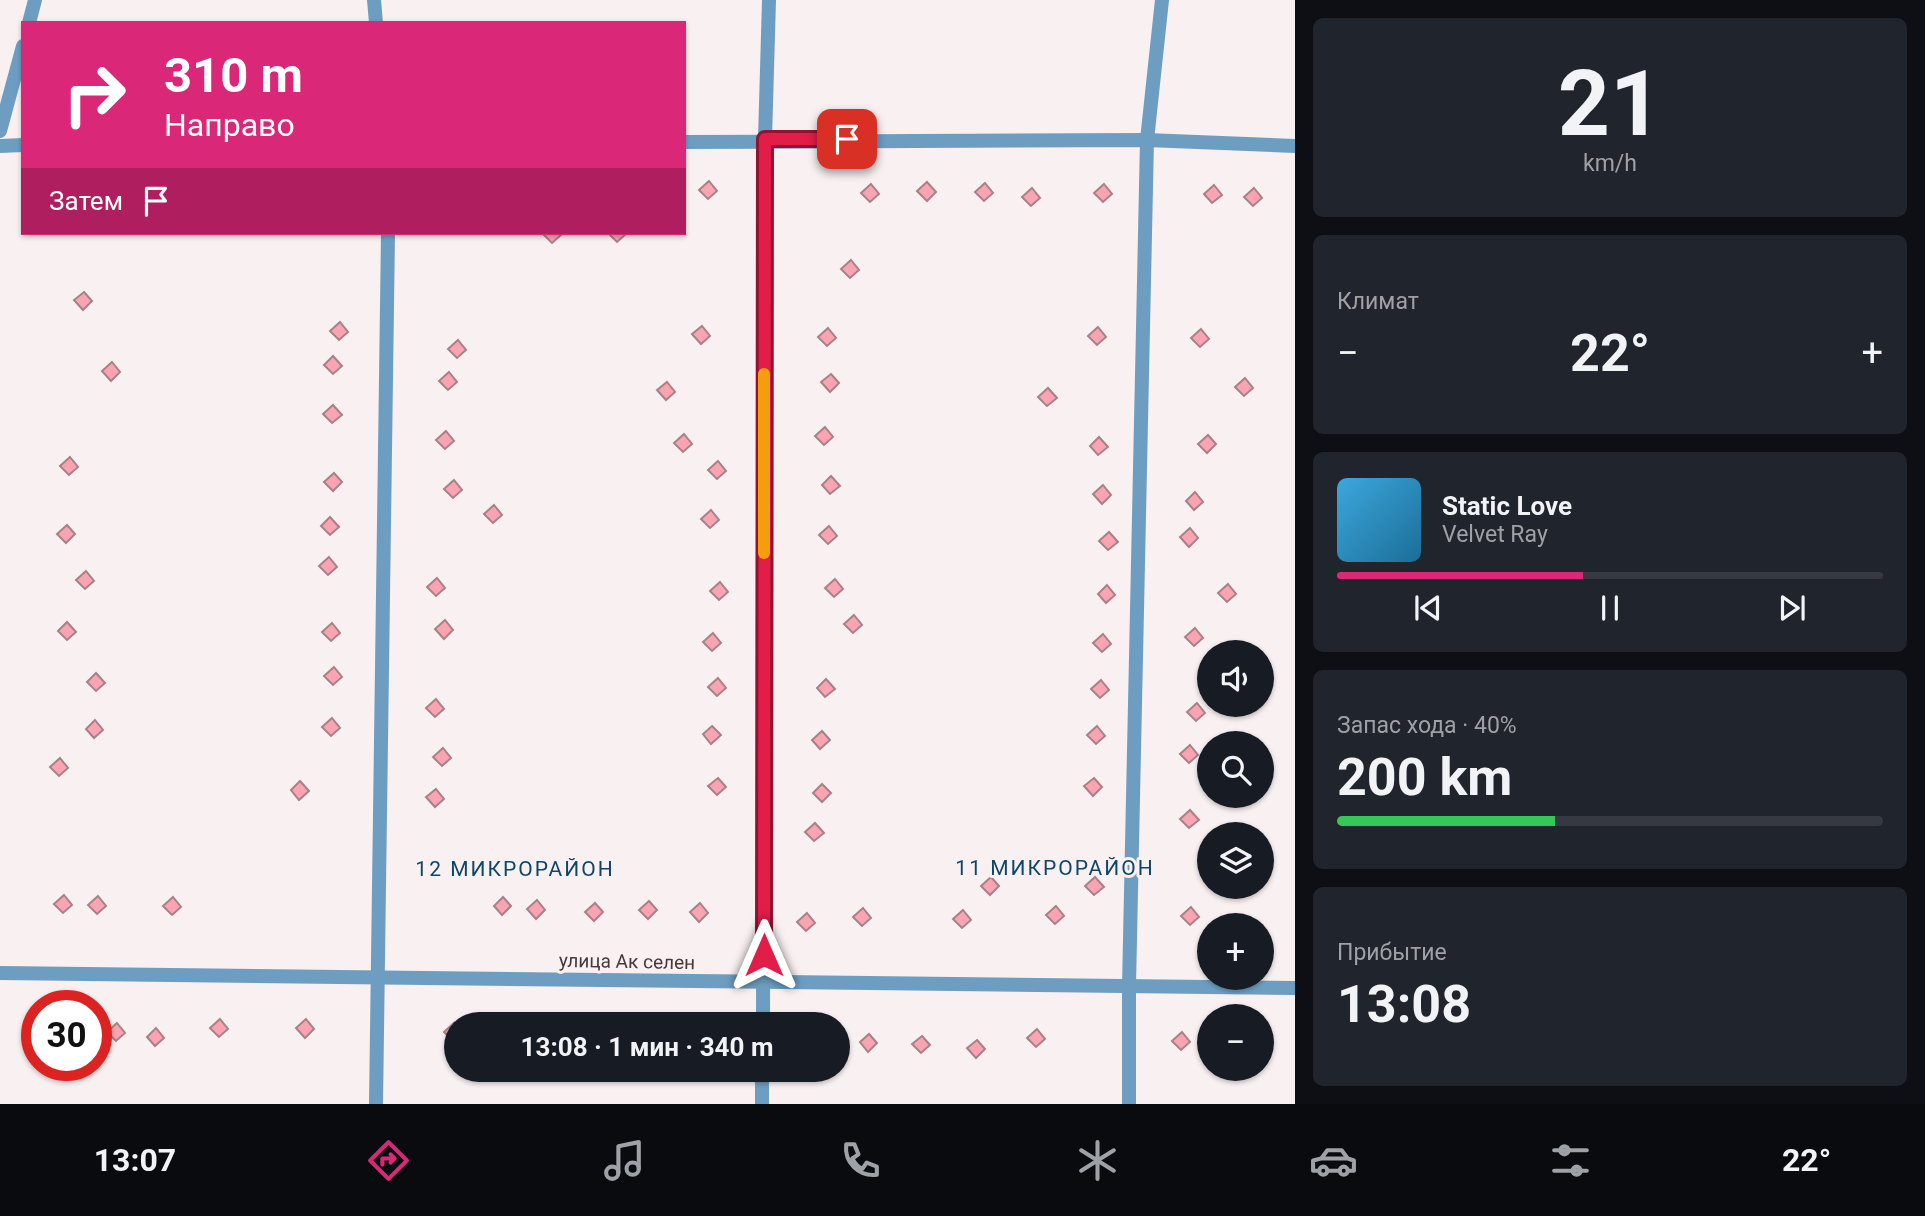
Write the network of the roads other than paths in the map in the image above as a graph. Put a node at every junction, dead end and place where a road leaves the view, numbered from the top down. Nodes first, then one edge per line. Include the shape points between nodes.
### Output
1 (35, 0) edge
2 (374, 0) edge
3 (769, 0) edge
4 (1162, 0) edge
5 (30, 21) edge
6 (376, 21) edge
7 (21, 53) edge
8 (0, 131) edge
9 (765, 139) junction
10 (1147, 141) junction
11 (686, 142) edge
12 (21, 145) edge
13 (0, 146) edge
14 (1295, 146) edge
15 (388, 235) edge
16 (0, 973) edge
17 (375, 978) junction
18 (764, 982) junction
19 (1129, 986) junction
20 (1295, 988) edge
21 (763, 1012) edge
22 (762, 1082) edge
23 (376, 1104) edge
24 (762, 1104) edge
25 (1129, 1104) edge

1 - 5 street
2 - 6 street
3 - 9 street
4 - 10 street
7 - 8 street
9 - 10 street
9 - 11 street
9 - 18 street
10 - 14 street
10 - 19 street
12 - 13 street
15 - 17 street
16 - 17 street, улица Ак селен
17 - 18 street, улица Ак селен
17 - 23 street
18 - 19 street, улица Ак селен
18 - 21 street
19 - 20 street, улица Ак селен
19 - 25 street
22 - 24 street

